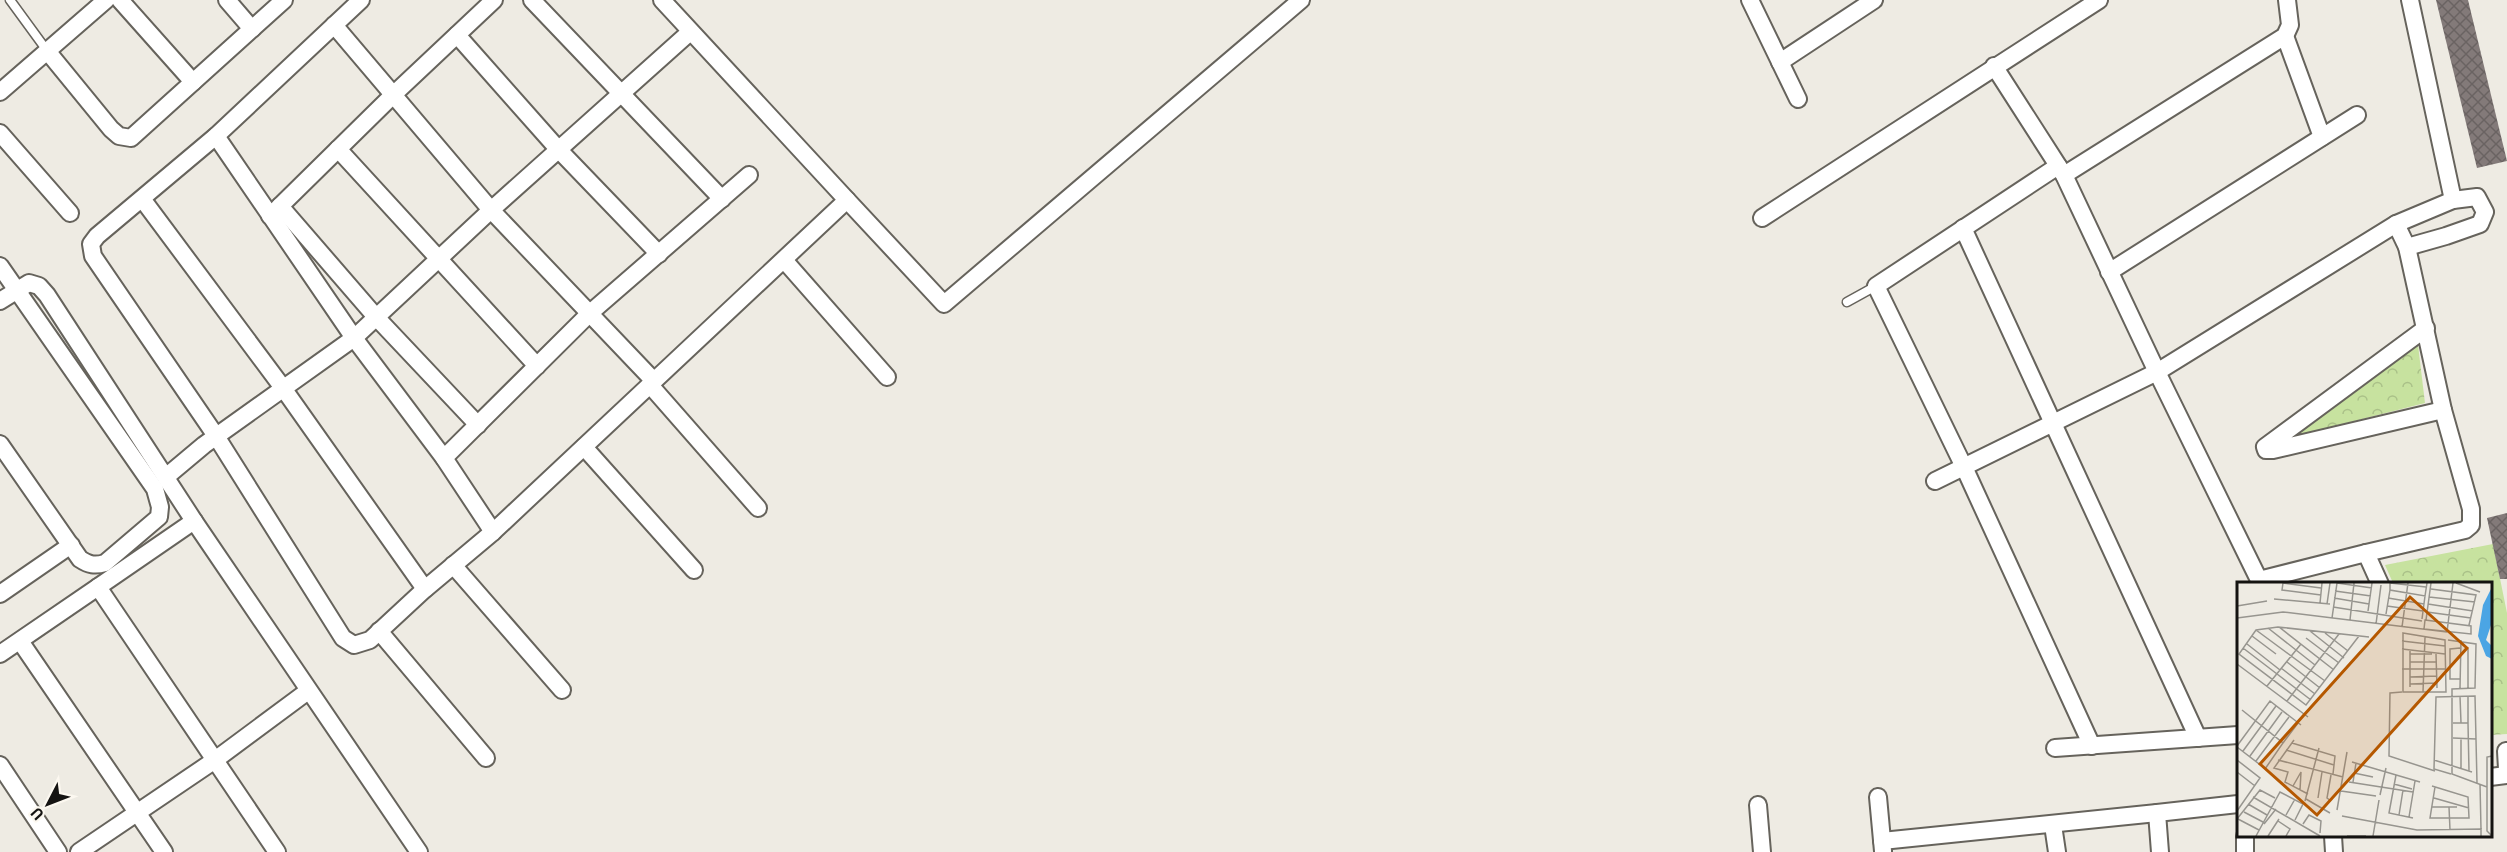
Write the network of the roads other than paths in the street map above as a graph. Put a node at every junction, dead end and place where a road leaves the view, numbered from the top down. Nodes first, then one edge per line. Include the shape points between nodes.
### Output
1 (10, 0) edge
2 (106, 0) edge
3 (120, 0) edge
4 (227, 0) edge
5 (284, 0) edge
6 (361, 0) edge
7 (494, 0) edge
8 (532, 0) edge
9 (662, 0) edge
10 (1301, 0) edge
11 (1750, 0) edge
12 (1875, 0) edge
13 (2099, 0) edge
14 (2287, 0) edge
15 (2410, 0) edge
16 (334, 25) junction
17 (252, 29) junction
18 (690, 32) junction
19 (457, 35) junction
20 (2284, 36) junction
21 (48, 52) junction
22 (1780, 62) junction
23 (1994, 66) junction
24 (193, 82) junction
25 (0, 92) edge
26 (621, 94) junction
27 (393, 95) junction
28 (1798, 99) dead end
29 (2357, 115) dead end
30 (0, 134) edge
31 (216, 136) junction
32 (2322, 137) junction
33 (338, 149) junction
34 (558, 149) junction
35 (2061, 170) junction
36 (749, 175) dead end
37 (722, 199) junction
38 (143, 200) junction
39 (847, 200) junction
40 (2453, 200) junction
41 (491, 210) junction
42 (275, 211) junction
43 (70, 213) dead end
44 (1762, 218) dead end
45 (2396, 224) junction
46 (1963, 228) junction
47 (2407, 247) junction
48 (659, 254) junction
49 (438, 260) junction
50 (784, 260) junction
51 (0, 266) edge
52 (2109, 272) junction
53 (1876, 286) junction
54 (16, 290) junction
55 (0, 301) edge
56 (1847, 302) dead end
57 (590, 313) junction
58 (376, 316) junction
59 (2426, 328) junction
60 (354, 338) junction
61 (537, 366) junction
62 (2157, 372) junction
63 (887, 377) dead end
64 (652, 383) junction
65 (283, 388) junction
66 (2443, 410) junction
67 (2054, 423) junction
68 (478, 425) junction
69 (216, 436) junction
70 (0, 444) edge
71 (584, 447) junction
72 (444, 458) junction
73 (1964, 467) junction
74 (167, 476) junction
75 (1935, 481) dead end
76 (758, 508) dead end
77 (194, 521) junction
78 (493, 532) junction
79 (71, 545) junction
80 (2366, 553) junction
81 (453, 565) junction
82 (694, 570) dead end
83 (2260, 582) edge
84 (2379, 582) edge
85 (98, 587) junction
86 (425, 589) junction
87 (0, 594) edge
88 (379, 631) junction
89 (20, 641) junction
90 (0, 654) edge
91 (562, 690) dead end
92 (308, 691) junction
93 (2237, 735) edge
94 (2198, 738) junction
95 (2092, 746) junction
96 (2055, 748) dead end
97 (2506, 750) edge
98 (486, 758) dead end
99 (215, 760) junction
100 (0, 765) edge
101 (2507, 769) edge
102 (2507, 775) edge
103 (2492, 777) edge
104 (1878, 797) dead end
105 (2237, 804) edge
106 (1758, 805) dead end
107 (137, 812) junction
108 (2157, 813) junction
109 (2053, 825) junction
110 (2333, 837) edge
111 (1883, 847) edge
112 (58, 852) edge
113 (79, 852) edge
114 (164, 852) edge
115 (277, 852) edge
116 (419, 852) edge
117 (1762, 852) edge
118 (2057, 852) edge
119 (2160, 852) edge
120 (2334, 852) edge

1 - 21 lane
2 - 21 street
3 - 24 street
4 - 17 street
5 - 17 street
6 - 16 street
7 - 19 street
8 - 26 street
9 - 18 street
10 - 39 street via 944,304
11 - 22 street
12 - 22 street
13 - 23 street
14 - 20 street via 2290,25
15 - 40 street
16 - 27 street
16 - 31 street
17 - 24 street
18 - 26 street
18 - 39 street
19 - 27 street
19 - 34 street
20 - 32 street
20 - 35 street
21 - 24 street via 111,129 124,138 136,135
21 - 25 street
22 - 28 street
23 - 35 street
23 - 44 street
26 - 34 street
26 - 37 street
27 - 33 street
27 - 41 street
29 - 32 street
30 - 43 street
31 - 38 street
31 - 42 street
32 - 52 street
33 - 42 street
33 - 49 street
34 - 41 street
34 - 48 street
35 - 46 street
35 - 52 street
36 - 37 street
37 - 48 street
38 - 65 street
38 - 69 street via 97,236 91,244 93,256
39 - 50 street
40 - 45 street
40 - 47 street via 2477,197 2485,212 2480,224
41 - 49 street
41 - 57 street
42 - 58 street
42 - 60 street
45 - 47 street
45 - 62 street
46 - 53 street
46 - 67 street
47 - 59 street
48 - 57 street
49 - 58 street
49 - 61 street
50 - 63 street
50 - 64 street
51 - 54 street
52 - 62 street
53 - 56 lane
53 - 73 street
54 - 55 street
54 - 74 street via 29,283 39,286 47,295
54 - 79 street via 159,497 159,517 105,563 88,564
57 - 61 street
57 - 64 street
58 - 60 street
58 - 68 street
59 - 66 street
59 - 66 street via 2265,447 2273,450
60 - 65 street
60 - 72 street
61 - 68 street
62 - 67 street
62 - 83 street
64 - 71 street
64 - 76 street
65 - 69 street
65 - 86 street
66 - 80 street via 2471,509 2471,525 2465,530
67 - 73 street
67 - 94 street
68 - 72 street
69 - 74 street
69 - 88 street via 343,638 354,645 370,640
70 - 79 street
71 - 78 street
71 - 82 street
72 - 78 street
73 - 75 street
73 - 95 street
74 - 77 street
77 - 85 street
77 - 92 street
78 - 81 street
79 - 87 street
80 - 83 street
80 - 84 street
81 - 86 street
81 - 91 street
85 - 89 street
85 - 99 street
86 - 88 street
88 - 98 street
89 - 90 street
89 - 107 street
92 - 99 street
92 - 116 street
93 - 94 street
94 - 95 street
95 - 96 street
97 - 101 street
99 - 107 street
99 - 115 street
100 - 112 street
102 - 103 street
104 - 111 street
105 - 108 street
106 - 117 street
107 - 113 street
107 - 114 street
108 - 109 street
108 - 119 street
109 - 111 street
109 - 118 street
110 - 120 street

